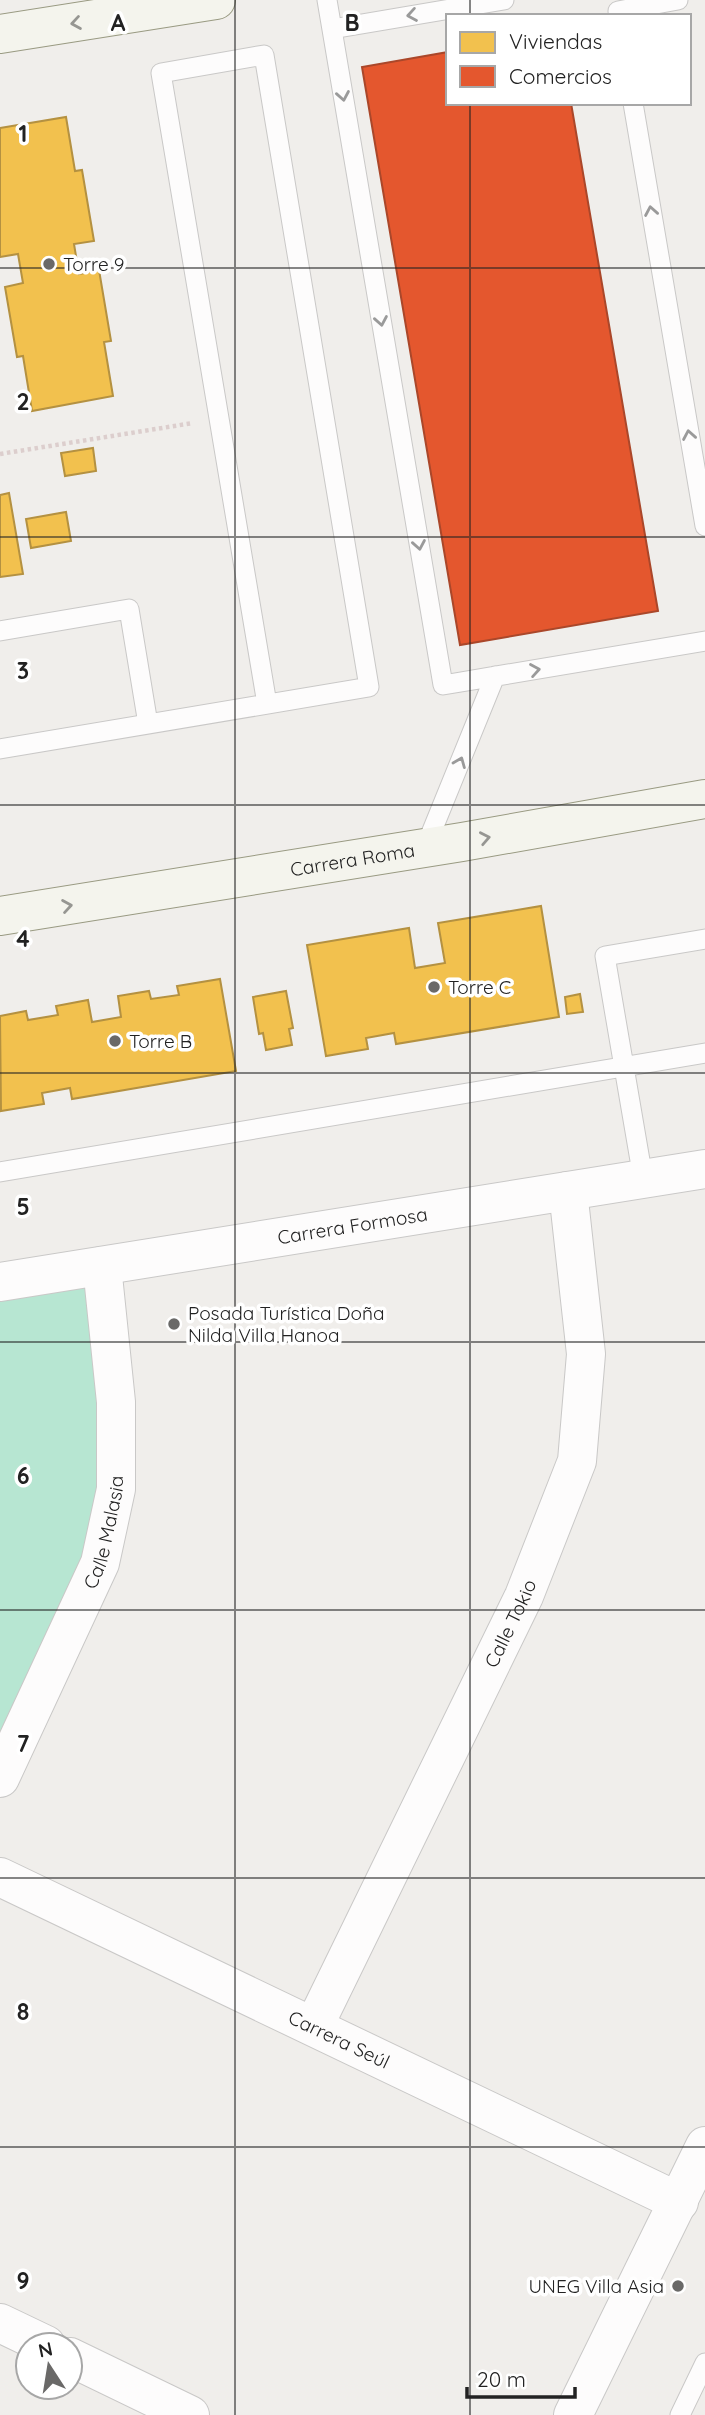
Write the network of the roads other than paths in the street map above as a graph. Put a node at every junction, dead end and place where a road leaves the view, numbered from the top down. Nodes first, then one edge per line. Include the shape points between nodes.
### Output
1 (216, 0) edge
2 (327, 0) edge
3 (504, 0) edge
4 (678, 0) edge
5 (617, 9) edge
6 (332, 29) junction
7 (0, 34) edge
8 (633, 105) edge
9 (705, 526) edge
10 (0, 631) edge
11 (705, 641) edge
12 (495, 677) junction
13 (267, 704) junction
14 (148, 724) junction
15 (0, 749) edge
16 (705, 799) edge
17 (425, 848) junction
18 (0, 916) edge
19 (705, 939) edge
20 (705, 1053) edge
21 (624, 1067) junction
22 (705, 1169) edge
23 (0, 1172) edge
24 (643, 1178) junction
25 (568, 1191) junction
26 (102, 1266) junction
27 (0, 1282) edge
28 (0, 1778) edge
29 (0, 1877) edge
30 (314, 2026) junction
31 (705, 2146) edge
32 (679, 2202) junction
33 (0, 2323) edge
34 (17, 2331) edge
35 (705, 2363) edge
36 (84, 2364) edge
37 (190, 2415) edge
38 (573, 2415) edge
39 (680, 2415) edge

1 -> 7 street
2 - 6 lane
3 -> 6 lane
4 - 5 lane
6 -> 12 lane via 443,685
9 -> 8 lane
10 - 14 lane via 129,609
12 -> 11 lane
17 -> 12 lane
13 - 13 lane via 161,73 264,55 369,687
13 - 14 lane
14 - 15 lane
17 -> 16 street, Carrera Roma
18 -> 17 street, Carrera Roma
19 - 21 lane via 605,956
20 - 21 lane
21 - 23 lane
21 - 24 lane
22 - 24 street, Carrera Formosa
24 - 25 street, Carrera Formosa
25 - 26 street, Carrera Formosa
25 - 30 street, Calle Tokio via 586,1354 577,1461 524,1596
26 - 27 street, Carrera Formosa
26 - 28 street, Calle Malasia via 116,1402 116,1489 100,1563
29 - 30 street, Carrera Seúl
30 - 32 street, Carrera Seúl
31 - 32 street
32 - 38 street
33 - 34 street
35 - 39 lane
36 - 37 street

